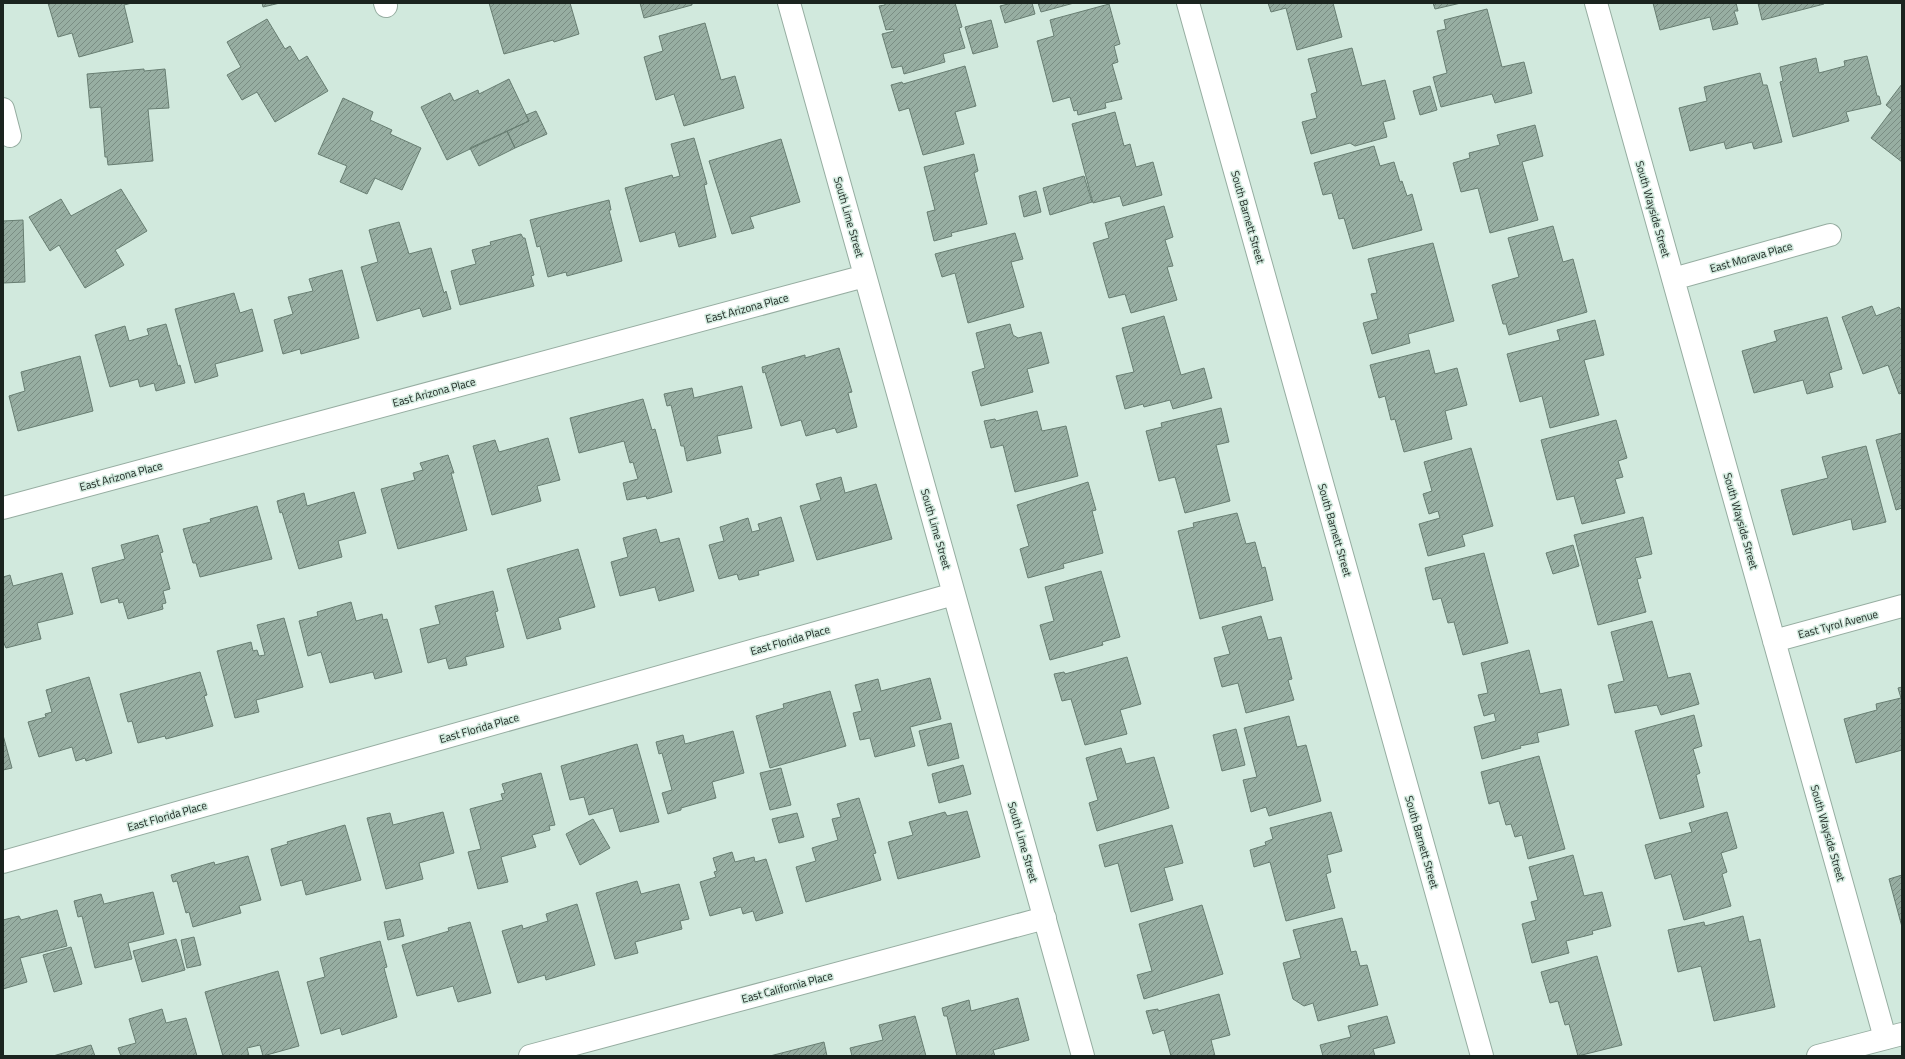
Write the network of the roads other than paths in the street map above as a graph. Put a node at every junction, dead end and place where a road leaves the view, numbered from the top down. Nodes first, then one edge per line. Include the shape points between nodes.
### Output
1 (789, 3) edge
2 (1188, 3) edge
3 (1596, 3) edge
4 (3, 109) edge
5 (10, 136) dead end
6 (1830, 235) dead end
7 (865, 276) junction
8 (1673, 279) junction
9 (3, 508) edge
10 (954, 594) junction
11 (1902, 606) edge
12 (1774, 641) junction
13 (3, 862) edge
14 (1045, 918) junction
15 (1894, 1036) edge
16 (530, 1056) edge
17 (1083, 1056) edge
18 (1482, 1056) edge
19 (1818, 1056) edge

1 - 7 street, South Lime Street
2 - 18 street, South Barnett Street
3 - 8 street, South Wayside Street
4 - 5 street
6 - 8 street, East Morava Place
7 - 9 street, East Arizona Place
7 - 10 street, South Lime Street
8 - 12 street, South Wayside Street
10 - 13 street, East Florida Place
10 - 14 street, South Lime Street
11 - 12 street, East Tyrol Avenue
12 - 15 street, South Wayside Street
14 - 16 street, East California Place
14 - 17 street, South Lime Street
15 - 19 street

